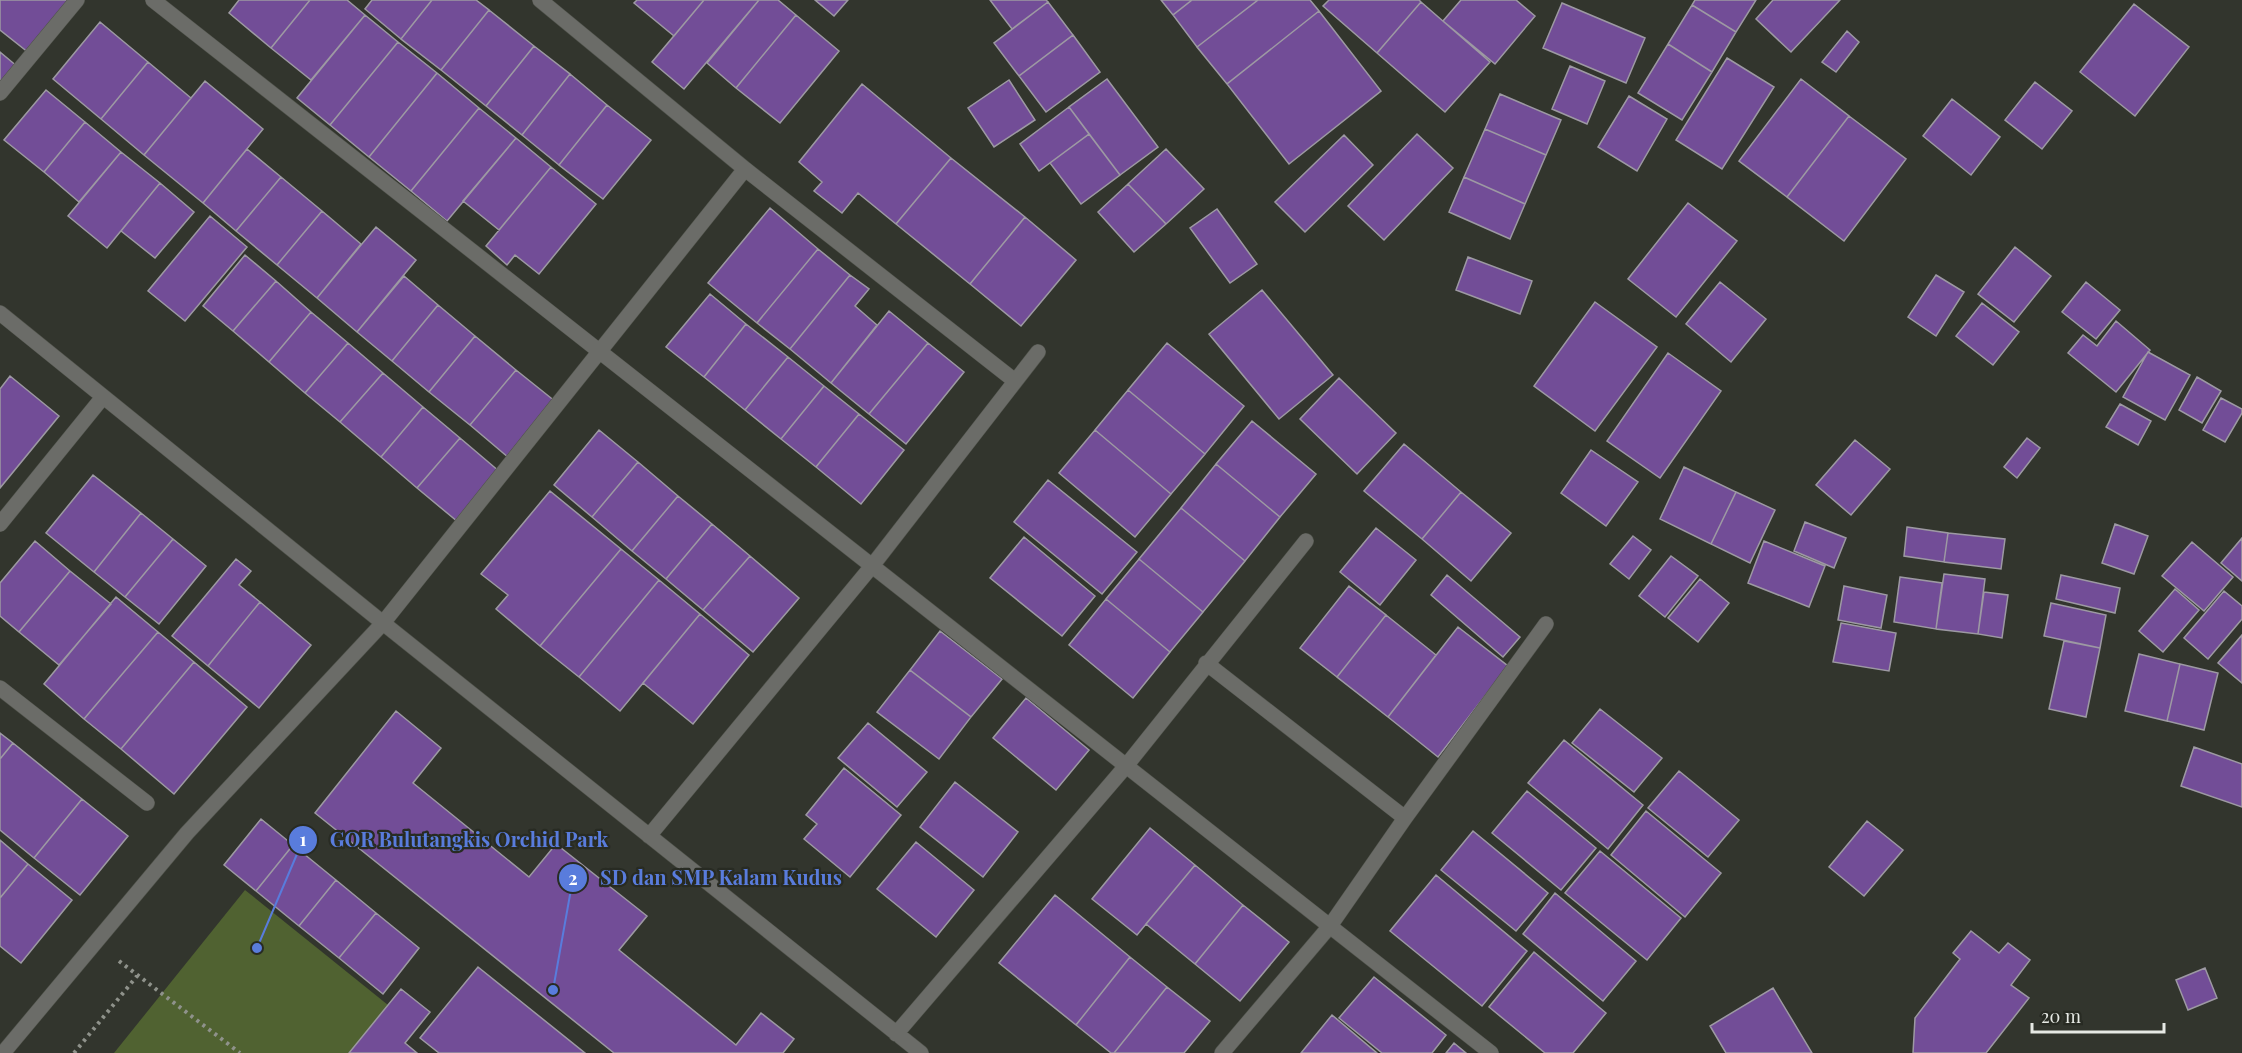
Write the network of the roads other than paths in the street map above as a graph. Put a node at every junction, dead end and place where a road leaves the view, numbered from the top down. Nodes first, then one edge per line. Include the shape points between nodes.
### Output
1 (77, 0) edge
2 (153, 0) edge
3 (540, 0) edge
4 (0, 93) edge
5 (745, 169) junction
6 (0, 314) edge
7 (600, 350) junction
8 (1038, 352) dead end
9 (1015, 381) junction
10 (103, 397) junction
11 (0, 524) edge
12 (1306, 541) dead end
13 (872, 566) junction
14 (383, 623) junction
15 (1546, 624) dead end
16 (1206, 663) junction
17 (0, 688) edge
18 (1126, 766) junction
19 (147, 802) dead end
20 (1404, 818) junction
21 (649, 836) junction
22 (1330, 926) junction
23 (896, 1034) junction
24 (3, 1053) edge
25 (921, 1053) edge
26 (1222, 1053) edge
27 (1491, 1053) edge

1 - 4 street
2 - 7 street
3 - 5 street
5 - 7 street
5 - 9 street
6 - 10 street
7 - 13 street
7 - 14 street
8 - 9 street
9 - 13 street
10 - 11 street
10 - 14 street
12 - 16 street
13 - 18 street
13 - 21 street
14 - 21 street
14 - 24 street via 187,833
15 - 20 street
16 - 18 street
16 - 20 street
17 - 19 street
18 - 22 street
18 - 23 street
20 - 22 street
21 - 23 street
22 - 26 street
22 - 27 street
23 - 25 street

